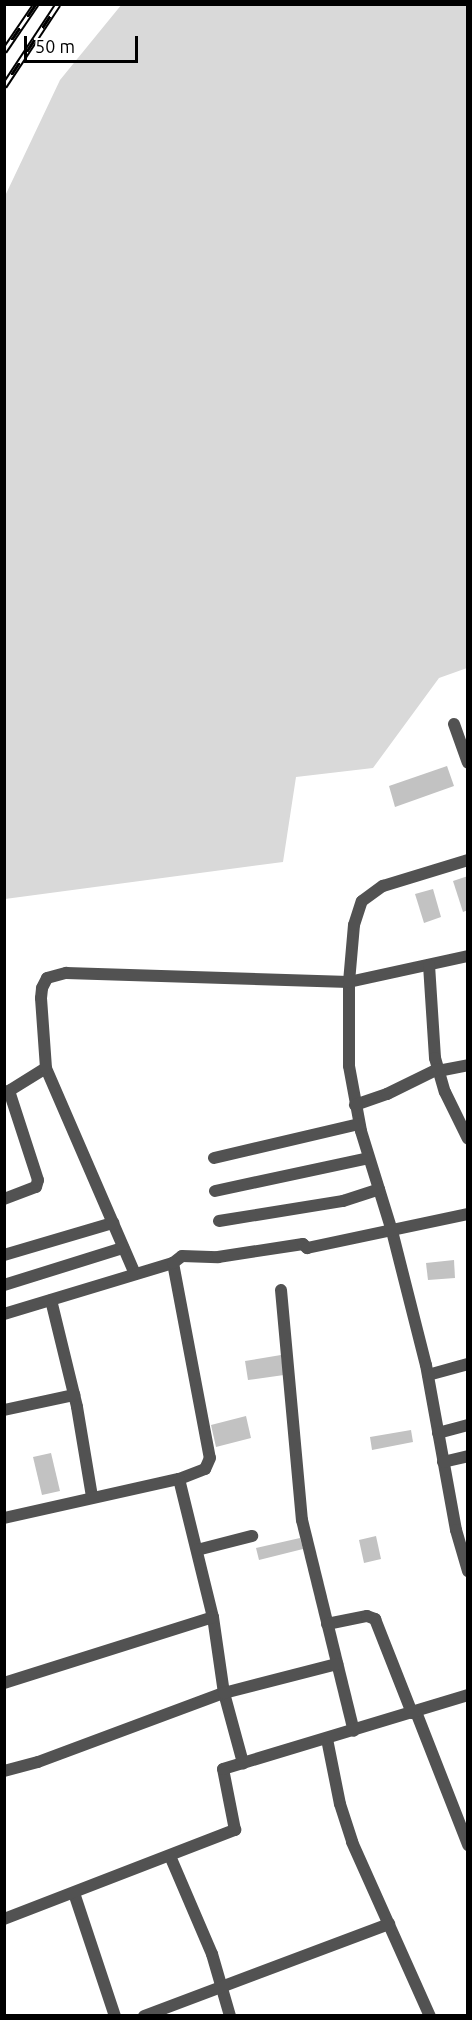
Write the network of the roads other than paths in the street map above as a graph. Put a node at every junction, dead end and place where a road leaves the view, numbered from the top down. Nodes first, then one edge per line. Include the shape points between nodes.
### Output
1 (454, 724) dead end
2 (467, 762) edge
3 (468, 860) edge
4 (468, 956) edge
5 (429, 965) junction
6 (349, 982) junction
7 (468, 1065) edge
8 (46, 1068) junction
9 (438, 1070) junction
10 (7, 1092) edge
11 (355, 1105) junction
12 (359, 1124) junction
13 (468, 1138) edge
14 (214, 1158) dead end
15 (369, 1158) junction
16 (379, 1189) junction
17 (215, 1191) dead end
18 (4, 1199) edge
19 (468, 1214) edge
20 (219, 1221) dead end
21 (113, 1222) junction
22 (392, 1231) junction
23 (123, 1248) junction
24 (4, 1255) edge
25 (173, 1263) junction
26 (135, 1274) junction
27 (4, 1285) edge
28 (281, 1290) dead end
29 (51, 1300) junction
30 (4, 1314) edge
31 (468, 1364) edge
32 (428, 1375) junction
33 (74, 1395) junction
34 (4, 1410) edge
35 (468, 1425) edge
36 (438, 1433) junction
37 (468, 1456) edge
38 (443, 1462) junction
39 (179, 1479) junction
40 (92, 1497) junction
41 (4, 1518) edge
42 (462, 1529) edge
43 (252, 1536) dead end
44 (197, 1551) junction
45 (468, 1571) edge
46 (213, 1617) junction
47 (327, 1624) junction
48 (338, 1664) junction
49 (4, 1683) edge
50 (224, 1693) junction
51 (468, 1695) edge
52 (414, 1713) junction
53 (354, 1731) junction
54 (327, 1739) junction
55 (243, 1764) junction
56 (4, 1771) edge
57 (468, 1845) edge
58 (170, 1856) junction
59 (74, 1893) junction
60 (4, 1919) edge
61 (389, 1924) junction
62 (220, 1988) junction
63 (115, 2016) edge
64 (144, 2016) edge
65 (230, 2016) edge
66 (430, 2016) edge

1 - 2 street
3 - 6 street via 383,886 362,901 354,925
4 - 5 street
5 - 6 street
5 - 9 street
6 - 8 street via 53,975 42,988
6 - 11 street via 349,1066
7 - 9 street
8 - 10 street
8 - 21 street
9 - 11 street
9 - 13 street
10 - 18 street via 38,1180 36,1187
11 - 12 street
12 - 14 street
12 - 15 street
15 - 16 street
15 - 17 street
16 - 20 street via 332,1203
16 - 22 street
19 - 22 street
21 - 23 street
21 - 24 street
22 - 25 street via 306,1248 303,1244 218,1257 182,1256
22 - 32 street
23 - 26 street
23 - 27 street
25 - 26 street
25 - 39 street via 210,1458 205,1469
26 - 29 street
28 - 47 street via 302,1520
29 - 30 street
29 - 33 street
31 - 32 street
32 - 36 street
33 - 34 street
33 - 40 street
35 - 36 street
36 - 38 street
37 - 38 street
38 - 42 street
39 - 40 street
39 - 44 street
40 - 41 street
42 - 45 street
43 - 44 street
44 - 46 street
46 - 49 street
46 - 50 street
47 - 48 street
47 - 52 street via 367,1616 375,1619
48 - 50 street
48 - 53 street
50 - 55 street
50 - 56 street
51 - 52 street
52 - 53 street
52 - 57 street
53 - 54 street
54 - 55 street
54 - 61 street via 352,1842
55 - 58 street via 223,1769 235,1830
58 - 59 street
58 - 62 street via 212,1953
59 - 60 street
59 - 63 street
61 - 62 street
61 - 66 street
62 - 64 street
62 - 65 street

